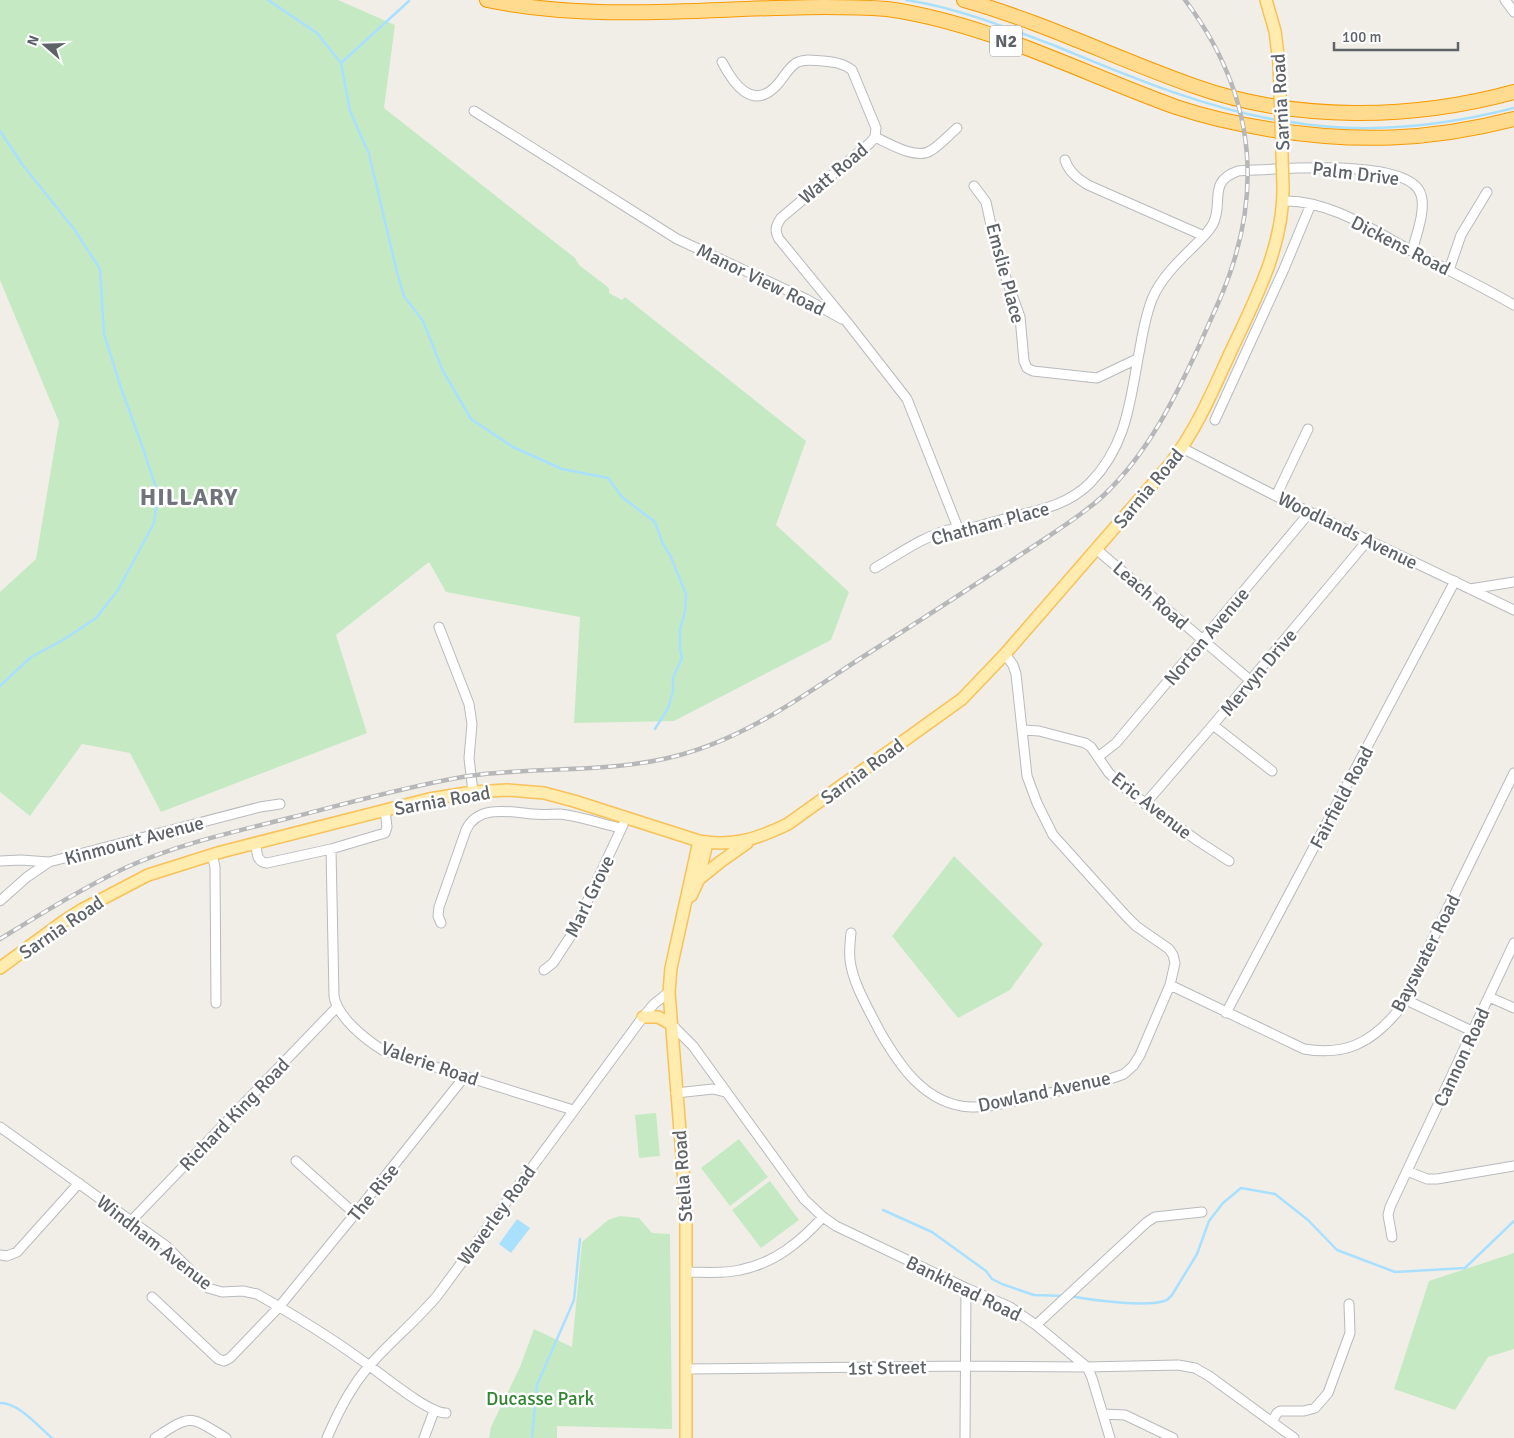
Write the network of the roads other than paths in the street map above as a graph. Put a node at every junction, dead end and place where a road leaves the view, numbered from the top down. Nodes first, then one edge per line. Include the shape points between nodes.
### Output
1 (487, 0) edge
2 (964, 0) edge
3 (1266, 0) edge
4 (1505, 0) edge
5 (1514, 12) edge
6 (722, 62) dead end
7 (1514, 92) edge
8 (474, 111) dead end
9 (1514, 119) edge
10 (956, 128) dead end
11 (875, 137) junction
12 (1065, 160) dead end
13 (974, 186) dead end
14 (1487, 192) dead end
15 (1283, 201) junction
16 (1312, 204) junction
17 (1204, 236) junction
18 (1412, 251) junction
19 (1449, 270) junction
20 (1514, 304) edge
21 (847, 322) junction
22 (1138, 359) junction
23 (1224, 367) junction
24 (1237, 372) junction
25 (1215, 420) dead end
26 (1308, 429) dead end
27 (1182, 448) junction
28 (1276, 496) junction
29 (1310, 512) junction
30 (958, 528) junction
31 (1368, 540) junction
32 (1096, 549) junction
33 (875, 568) dead end
34 (1455, 581) junction
35 (1514, 582) edge
36 (1470, 589) junction
37 (1514, 610) edge
38 (439, 626) dead end
39 (1203, 640) junction
40 (1005, 654) junction
41 (1250, 681) junction
42 (1213, 726) junction
43 (1023, 730) junction
44 (1098, 757) junction
45 (1272, 771) dead end
46 (1514, 774) edge
47 (473, 792) junction
48 (280, 804) dead end
49 (1146, 804) junction
50 (385, 810) junction
51 (624, 823) junction
52 (755, 838) junction
53 (703, 842) junction
54 (256, 843) junction
55 (331, 849) junction
56 (212, 854) junction
57 (0, 861) edge
58 (1229, 861) dead end
59 (49, 862) junction
60 (698, 880) junction
61 (0, 901) edge
62 (683, 916) junction
63 (440, 923) dead end
64 (851, 933) dead end
65 (1514, 943) edge
66 (0, 968) edge
67 (544, 970) dead end
68 (1170, 985) junction
69 (668, 992) junction
70 (1489, 997) junction
71 (1404, 999) junction
72 (216, 1003) dead end
73 (337, 1007) junction
74 (1514, 1008) edge
75 (1226, 1013) junction
76 (643, 1017) junction
77 (671, 1024) junction
78 (1472, 1031) junction
79 (465, 1076) junction
80 (725, 1092) junction
81 (676, 1093) junction
82 (573, 1110) junction
83 (0, 1127) edge
84 (296, 1161) dead end
85 (1514, 1166) edge
86 (1407, 1171) junction
87 (79, 1183) junction
88 (1202, 1212) dead end
89 (355, 1214) junction
90 (823, 1217) junction
91 (131, 1221) junction
92 (1392, 1236) dead end
93 (0, 1255) edge
94 (686, 1272) junction
95 (966, 1288) junction
96 (152, 1297) dead end
97 (1349, 1304) dead end
98 (279, 1307) junction
99 (1036, 1325) junction
100 (369, 1366) junction
101 (965, 1366) junction
102 (1087, 1367) junction
103 (686, 1369) junction
104 (434, 1410) junction
105 (446, 1413) dead end
106 (1103, 1414) junction
107 (1272, 1422) junction
108 (155, 1438) edge
109 (226, 1438) edge
110 (327, 1438) edge
111 (424, 1438) edge
112 (686, 1438) edge
113 (965, 1438) edge
114 (1110, 1438) edge
115 (1173, 1438) edge
116 (1294, 1438) edge

1 - 9 highway, N2 via 581,11 795,4 888,9 926,16 990,35 1220,120 1307,136 1348,139 1408,137 1451,133
2 - 7 highway, N2 via 1195,87 1260,103 1309,111 1360,113 1457,105
3 - 15 main road, Sarnia Road, bridge via 1275,30 1279,63
4 - 5 street
6 - 11 street, Watt Road via 740,89 757,96 775,87 802,60 847,66 852,70 876,128
8 - 21 street, Manor View Road via 678,239 806,299
10 - 11 street via 922,154
11 - 21 street, Watt Road via 776,225 779,239
12 - 17 street via 1068,169 1088,186
13 - 22 street, Emslie Place via 988,208 998,253 1020,317 1027,368 1090,378
14 - 19 street via 1461,235
15 - 16 street, Dickens Road
15 - 23 main road, Sarnia Road via 1280,229 1264,280
16 - 18 street, Dickens Road via 1348,218
16 - 24 street
17 - 18 street, Palm Drive via 1214,222 1219,185 1228,175 1238,171 1327,167 1399,176 1417,186 1422,204
17 - 22 street, Palm Drive via 1171,269 1157,289 1148,309
18 - 19 street, Dickens Road
19 - 20 street, Dickens Road
21 - 30 street, Manor View Road via 911,407
22 - 30 street, Chatham Place via 1126,420 1117,446 1089,483 1074,496 1046,510
23 - 24 street
23 - 27 main road, Sarnia Road
24 - 25 street
26 - 28 street
27 - 28 street, Woodlands Avenue
27 - 32 main road, Sarnia Road
28 - 29 street, Woodlands Avenue
29 - 31 street, Woodlands Avenue
29 - 39 street, Norton Avenue
30 - 33 street, Chatham Place via 919,542
31 - 34 street, Woodlands Avenue
31 - 41 street, Mervyn Drive
32 - 39 street, Leach Road
32 - 40 main road, Sarnia Road
34 - 36 street, Woodlands Avenue
34 - 75 street, Fairfield Road
35 - 36 street
36 - 37 street, Woodlands Avenue
38 - 47 street via 469,704
39 - 41 street, Leach Road
39 - 44 street, Norton Avenue via 1116,744
40 - 43 street, Dowland Avenue via 1016,674
40 - 52 main road, Sarnia Road via 962,699 788,824
41 - 42 street, Mervyn Drive
42 - 45 street
42 - 49 street, Mervyn Drive
43 - 44 street, Eric Avenue via 1076,740 1091,747
43 - 68 street, Dowland Avenue via 1027,776 1049,828 1126,916 1169,949 1175,963
44 - 49 street, Eric Avenue via 1109,773
46 - 71 street, Bayswater Road
47 - 50 main road, Sarnia Road
47 - 51 main road, Sarnia Road via 544,793
48 - 59 street, Kinmount Avenue
49 - 58 street, Eric Avenue
50 - 54 main road, Sarnia Road
50 - 55 street via 385,833
51 - 53 main road, Sarnia Road
51 - 63 street via 561,814 502,811 480,816 466,830 439,907
51 - 67 street, Marl Grove via 572,934 557,958
52 - 53 main road, Sarnia Road via 730,844
52 - 60 main road
53 - 60 main road, Stella Road
53 - 62 main road, Stella Road
54 - 55 street via 259,860 267,864
54 - 56 main road, Sarnia Road
55 - 73 street via 334,996
56 - 66 main road, Sarnia Road via 148,876 112,893 64,921
56 - 72 street via 215,867
57 - 59 street
59 - 61 street, Kinmount Avenue
60 - 62 main road, Stella Road
62 - 69 main road, Stella Road
64 - 68 street, Dowland Avenue via 853,974 864,1002 900,1064 933,1095 970,1108 998,1105 1124,1074 1140,1055
65 - 70 street, Cannon Road
68 - 75 street, Bayswater Road
69 - 76 street, Waverley Road
69 - 77 main road, Stella Road
70 - 74 street
70 - 78 street, Cannon Road
71 - 75 street, Bayswater Road via 1386,1025 1369,1039 1336,1051 1304,1049
71 - 78 street
73 - 79 street, Valerie Road via 367,1039 384,1050
73 - 91 street, Richard King Road
76 - 77 main road via 658,1017
76 - 82 street, Waverley Road
77 - 80 street, Bankhead Road via 693,1046
77 - 81 main road, Stella Road
78 - 86 street, Cannon Road
79 - 82 street, Valerie Road
79 - 89 street, The Rise
80 - 81 street via 713,1089
80 - 90 street, Bankhead Road via 804,1199
81 - 94 main road, Stella Road via 686,1208
82 - 100 street, Waverley Road via 437,1296
83 - 87 street, Windham Avenue
84 - 89 street
85 - 86 street via 1437,1179 1427,1179
86 - 92 street, Cannon Road via 1388,1215
87 - 91 street, Windham Avenue
87 - 93 street via 17,1252
88 - 99 street via 1155,1217 1147,1222
89 - 98 street, The Rise
90 - 94 street via 796,1244 766,1262 739,1270
90 - 95 street, Bankhead Road
91 - 98 street, Windham Avenue via 166,1246 208,1288 222,1292 250,1292
94 - 103 main road, Stella Road
95 - 99 street, Bankhead Road via 1010,1307
95 - 101 street
96 - 98 street, The Rise via 224,1361
97 - 107 street via 1350,1333 1328,1393 1315,1408 1280,1411
98 - 100 street, Windham Avenue
99 - 102 street, Bankhead Road
100 - 104 street, Windham Avenue
100 - 110 street, Waverley Road via 339,1410
101 - 102 street, 1st Street
101 - 103 street, 1st Street
101 - 113 street
102 - 106 street
102 - 107 street via 1178,1365 1195,1368
103 - 112 main road, Stella Road
104 - 105 street
104 - 111 street
106 - 114 street
106 - 115 street via 1125,1415
107 - 116 street
108 - 109 street via 181,1421 191,1419

